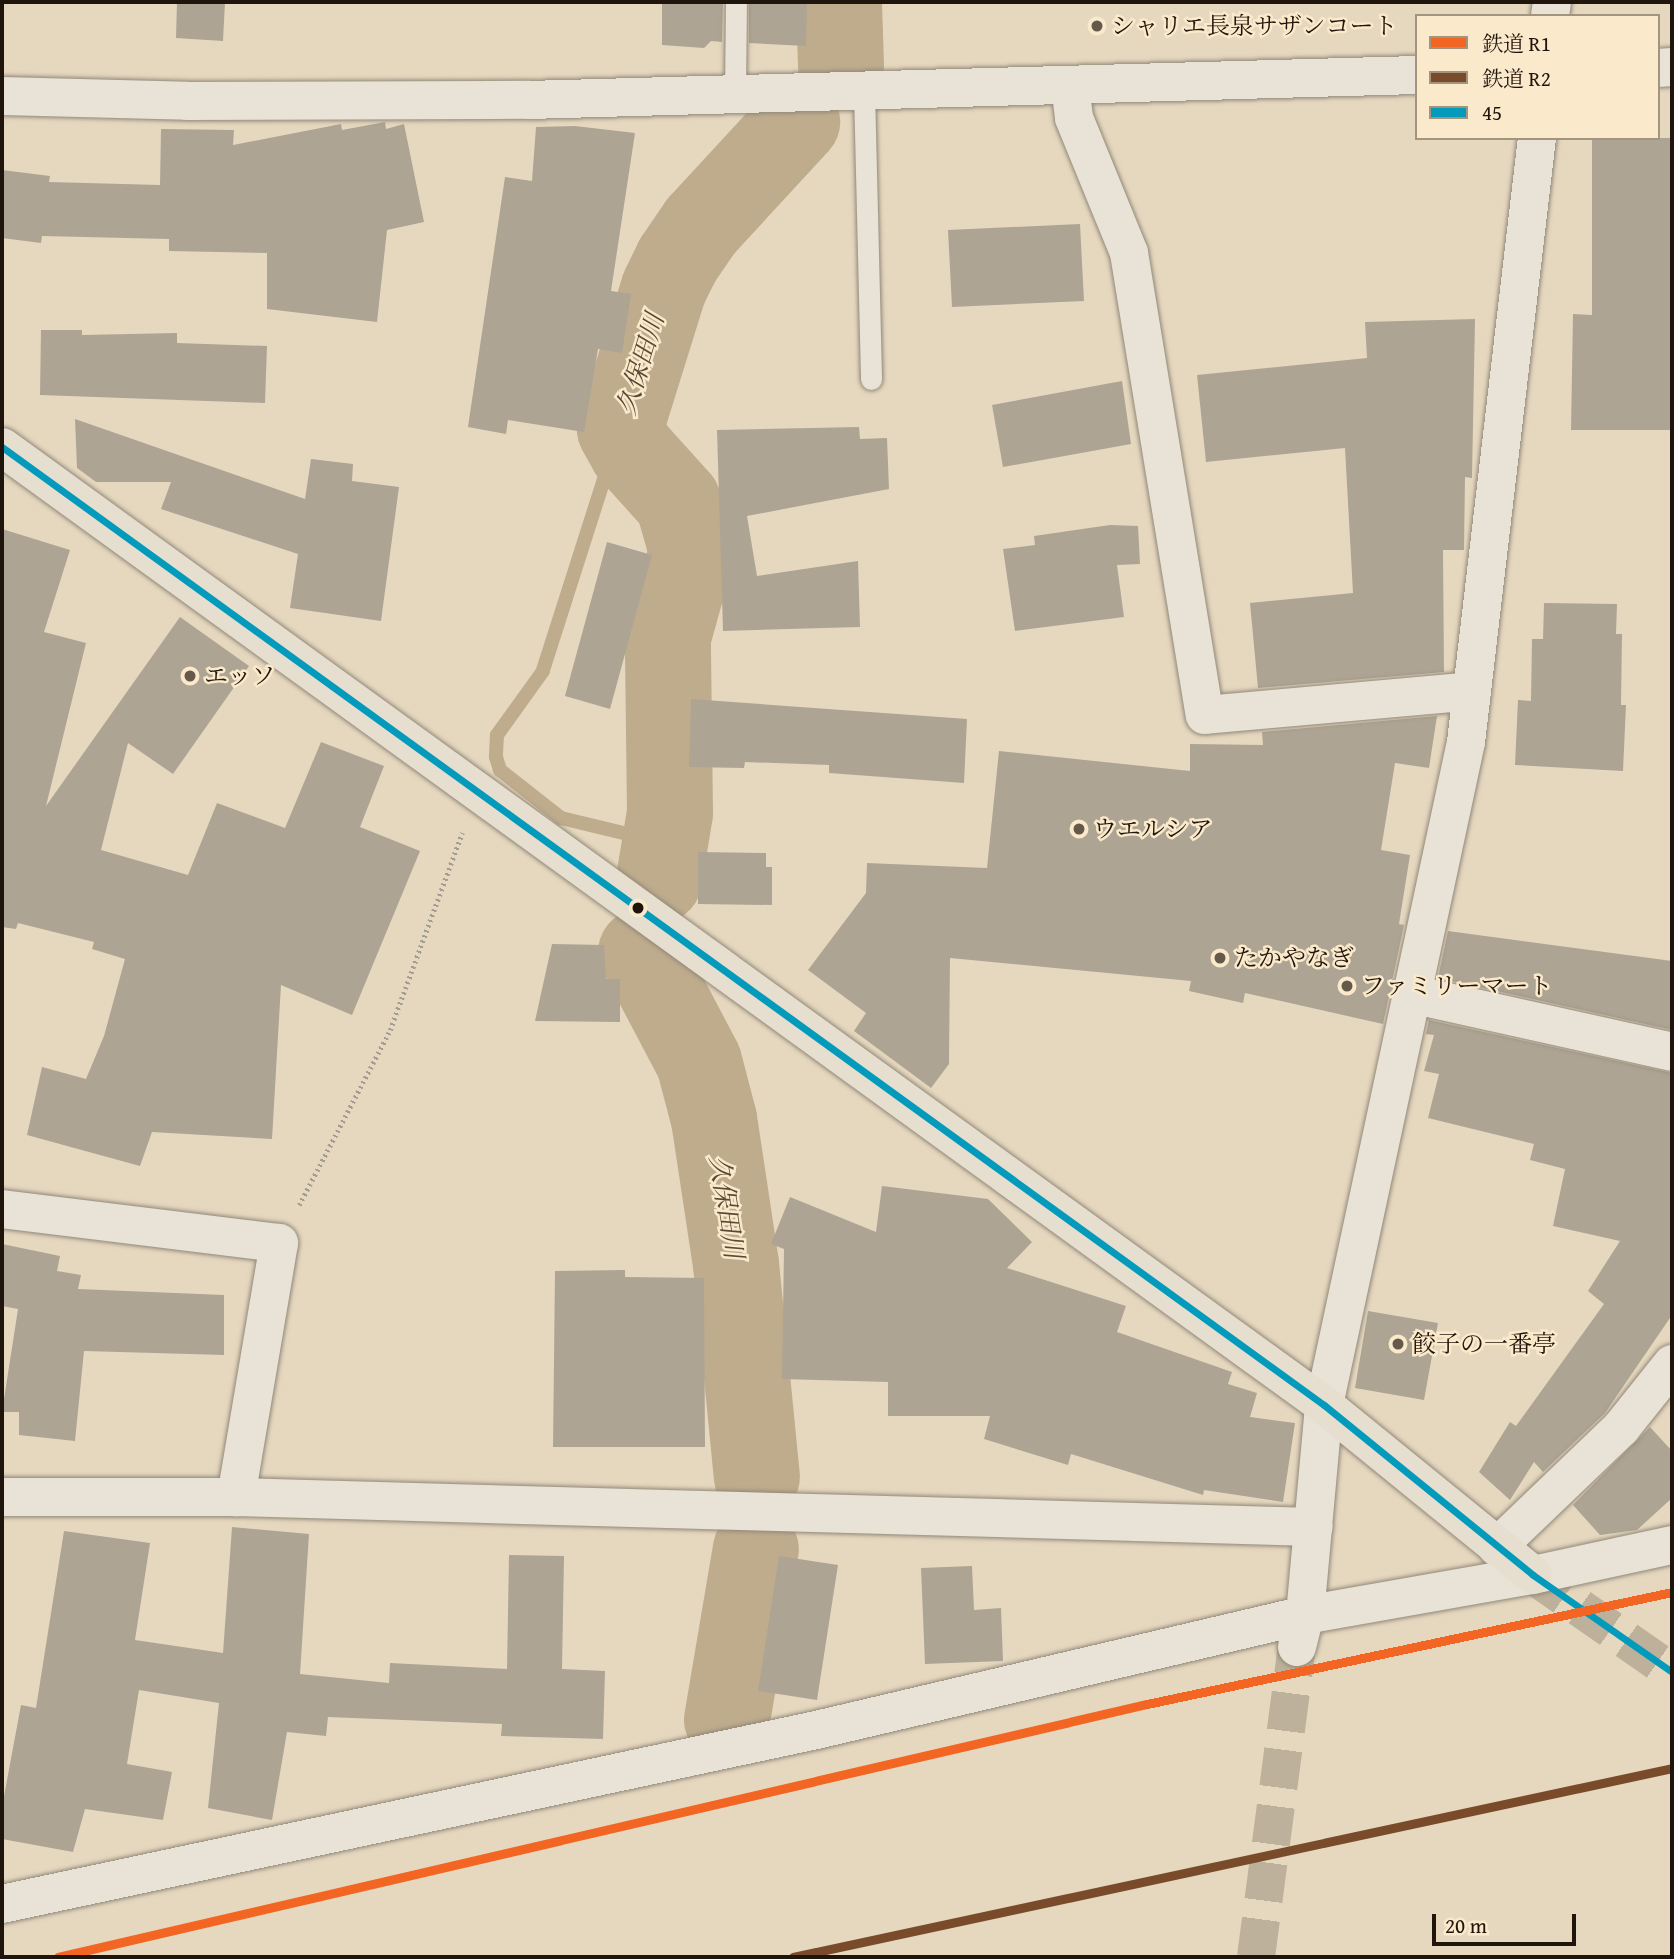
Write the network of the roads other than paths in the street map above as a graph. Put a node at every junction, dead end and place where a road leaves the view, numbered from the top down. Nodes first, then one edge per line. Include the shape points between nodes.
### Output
1 (736, 2) edge
2 (1415, 75) edge
3 (1070, 85) junction
4 (864, 90) junction
5 (735, 94) junction
6 (2, 96) edge
7 (1537, 140) edge
8 (871, 379) dead end
9 (2, 447) edge
10 (1472, 691) junction
11 (1411, 994) junction
12 (1672, 1052) edge
13 (2, 1209) edge
14 (1672, 1364) edge
15 (1324, 1405) junction
16 (2, 1497) edge
17 (236, 1497) junction
18 (1314, 1527) junction
19 (1672, 1545) edge
20 (1497, 1547) junction
21 (1533, 1576) junction
22 (1301, 1631) junction
23 (2, 1904) edge

1 - 5 lane
2 - 3 street
3 - 4 street
3 - 10 street via 1074,118 1129,253 1205,715
4 - 5 street
4 - 8 lane
5 - 6 street via 228,101
7 - 10 street
9 - 15 main road
10 - 11 street via 1466,742
11 - 12 street
11 - 15 street
13 - 17 street via 279,1243
14 - 20 street via 1621,1428
15 - 18 street
15 - 20 main road
16 - 17 street
17 - 18 street
18 - 22 street
19 - 21 street
20 - 21 main road
21 - 22 street
22 - 23 street

